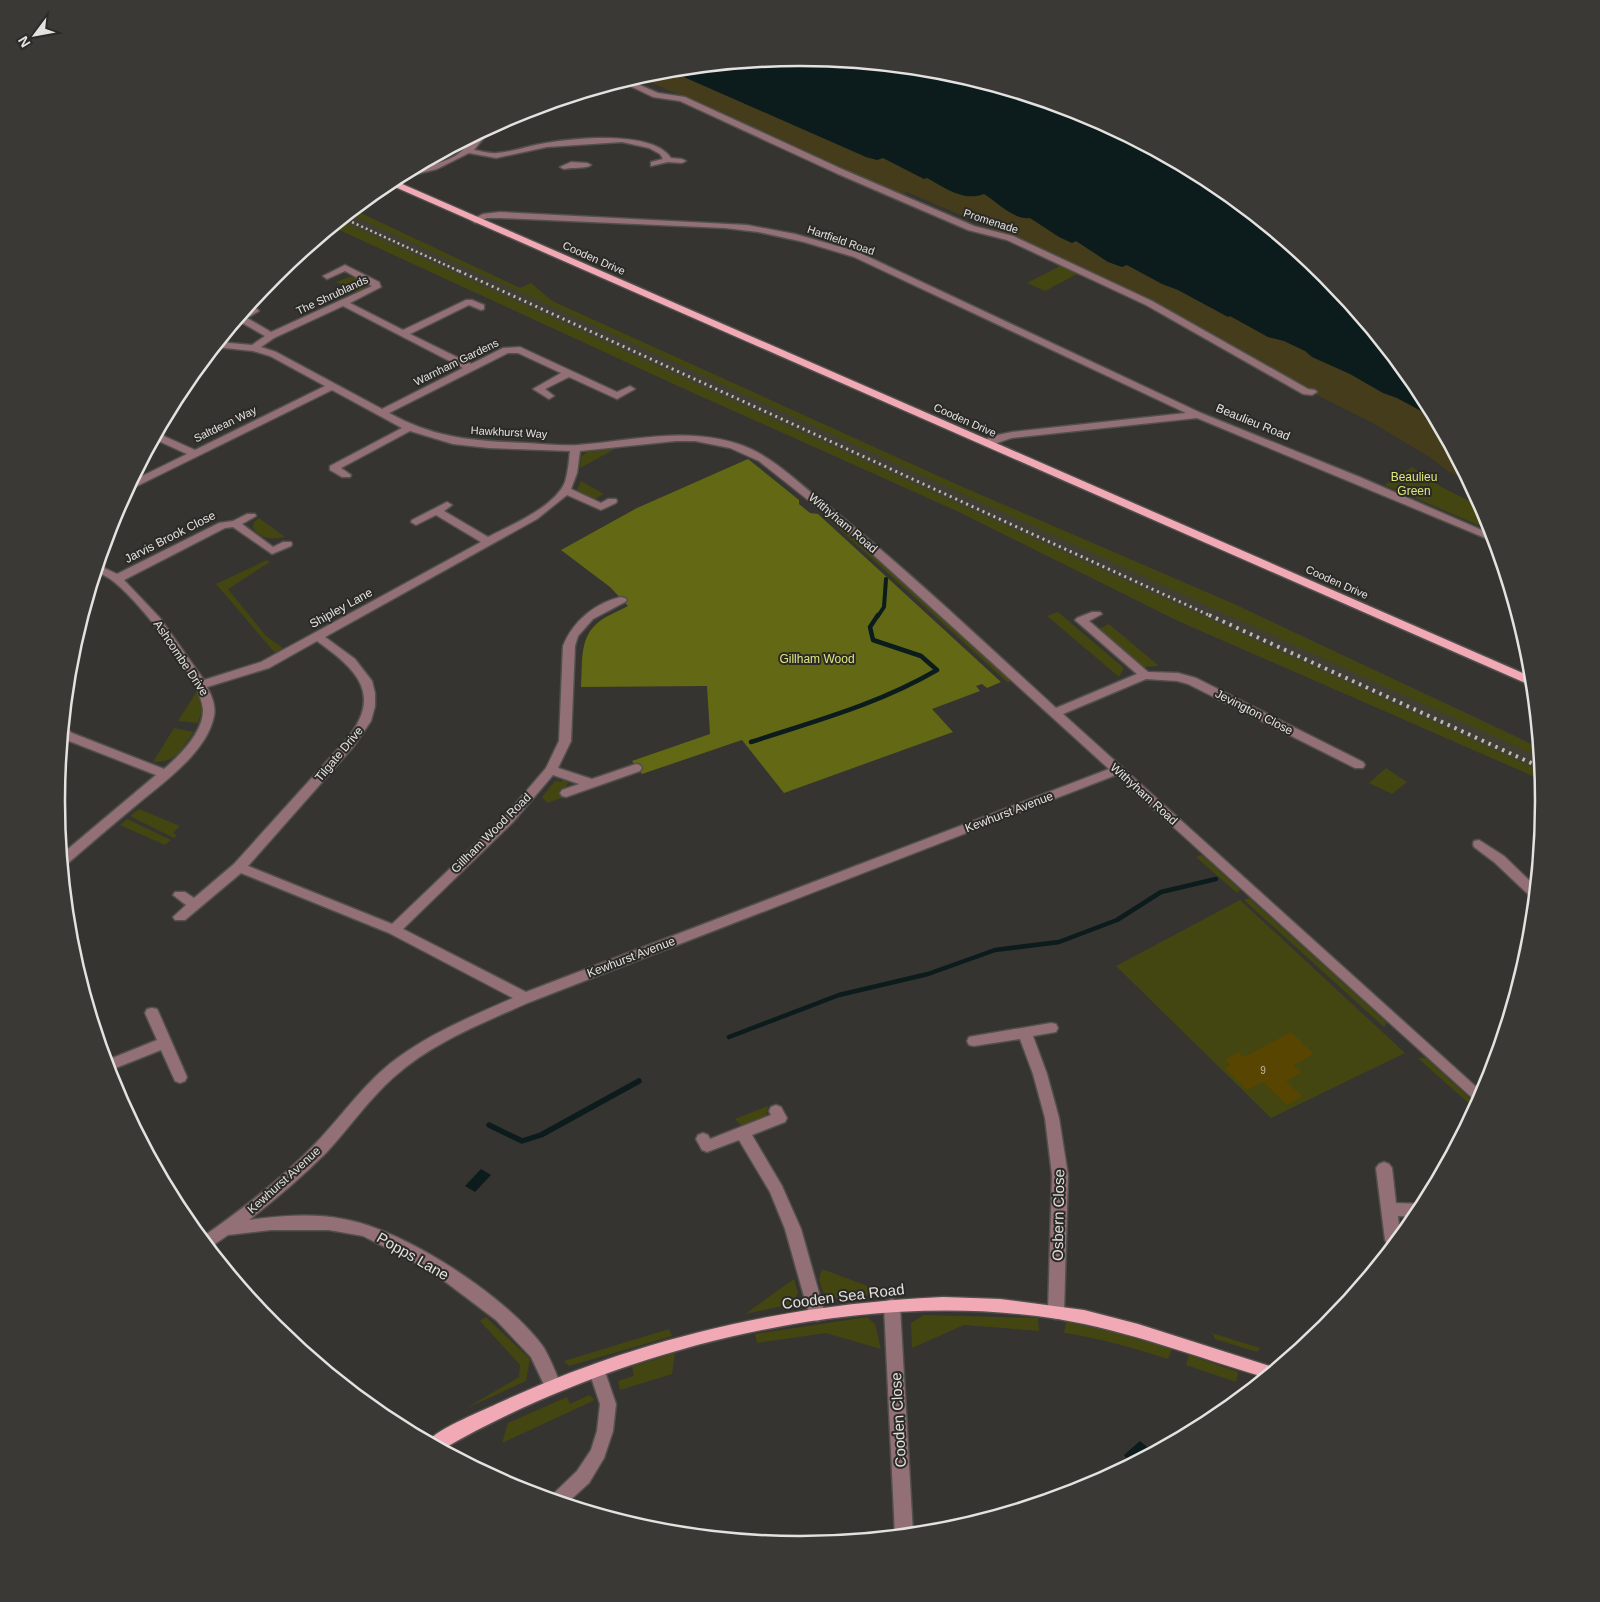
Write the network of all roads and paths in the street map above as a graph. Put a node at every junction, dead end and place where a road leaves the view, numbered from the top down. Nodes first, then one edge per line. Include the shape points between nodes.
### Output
1 (634, 85) edge
2 (480, 140) edge
3 (469, 151) junction
4 (567, 157) junction
5 (668, 160) junction
6 (682, 161) dead end
7 (654, 164) dead end
8 (587, 165) dead end
9 (424, 169) edge
10 (399, 186) edge
11 (476, 220) junction
12 (326, 276) dead end
13 (343, 303) junction
14 (481, 307) dead end
15 (254, 311) dead end
16 (250, 313) edge
17 (244, 320) edge
18 (404, 333) junction
19 (271, 336) junction
20 (224, 346) edge
21 (254, 348) junction
22 (469, 367) junction
23 (569, 373) junction
24 (333, 386) junction
25 (630, 390) dead end
26 (1312, 392) dead end
27 (550, 396) dead end
28 (382, 413) junction
29 (1198, 415) junction
30 (409, 428) junction
31 (160, 438) edge
32 (987, 443) junction
33 (575, 448) junction
34 (194, 453) junction
35 (346, 475) dead end
36 (139, 481) edge
37 (567, 491) junction
38 (805, 492) joint
39 (612, 501) dead end
40 (447, 505) dead end
41 (436, 511) junction
42 (251, 516) dead end
43 (416, 522) dead end
44 (235, 524) junction
45 (1485, 535) edge
46 (489, 542) junction
47 (287, 544) dead end
48 (102, 571) edge
49 (118, 579) junction
50 (621, 600) dead end
51 (1096, 614) dead end
52 (318, 637) junction
53 (1145, 675) junction
54 (1525, 679) edge
55 (202, 685) junction
56 (1055, 713) junction
57 (68, 736) edge
58 (1359, 765) dead end
59 (636, 768) dead end
60 (551, 770) junction
61 (1118, 770) junction
62 (166, 774) junction
63 (593, 784) junction
64 (566, 793) dead end
65 (1479, 844) dead end
66 (68, 856) edge
67 (239, 867) junction
68 (1530, 888) edge
69 (180, 895) dead end
70 (195, 904) junction
71 (180, 917) dead end
72 (394, 930) junction
73 (525, 998) junction
74 (152, 1013) dead end
75 (1051, 1028) dead end
76 (1025, 1032) junction
77 (974, 1041) dead end
78 (166, 1043) junction
79 (114, 1063) edge
80 (180, 1077) dead end
81 (1474, 1093) edge
82 (776, 1111) dead end
83 (743, 1132) junction
84 (704, 1139) dead end
85 (1384, 1168) dead end
86 (1390, 1209) junction
87 (1410, 1211) edge
88 (225, 1229) junction
89 (1392, 1235) edge
90 (211, 1239) edge
91 (892, 1306) junction
92 (1056, 1312) junction
93 (817, 1314) junction
94 (1264, 1370) edge
95 (596, 1371) junction
96 (553, 1386) junction
97 (440, 1442) edge
98 (562, 1496) edge
99 (904, 1529) edge

1 - 26 street, Promenade via 656,95 682,99 972,228 1010,238 1149,303 1306,392
2 - 3 street
3 - 4 street via 496,156 548,145
3 - 9 street
4 - 5 street via 611,140 639,142 663,152
4 - 8 street
5 - 6 street
5 - 7 street
10 - 11 main road, Cooden Drive
11 - 29 street, Hartfield Road via 500,215 589,218 748,228 801,238 856,255
11 - 32 main road, Cooden Drive
12 - 13 street, The Shrublands via 346,268 376,284 377,287
13 - 18 street
13 - 19 street, The Shrublands
14 - 18 street via 469,302
15 - 16 street
17 - 19 street
18 - 22 street
19 - 21 street, The Shrublands
20 - 21 street, Hawkhurst Way
21 - 24 street, Hawkhurst Way via 273,354
22 - 23 street, Warnham Gardens via 506,350 520,350
22 - 28 street, Warnham Gardens
23 - 25 street, Warnham Gardens via 618,396
23 - 27 street via 538,390
24 - 28 street, Hawkhurst Way
24 - 34 street, Saltdean Way
28 - 30 street, Hawkhurst Way
29 - 32 street, Beaulieu Road via 1012,435
29 - 45 street, Beaulieu Road
30 - 33 street, Hawkhurst Way via 453,441
30 - 35 street via 334,468
31 - 34 street
32 - 54 main road, Cooden Drive
33 - 37 street via 572,479
33 - 38 street, Hawkhurst Way via 676,438 714,441 749,451
34 - 36 street, Saltdean Way
37 - 39 street via 601,507
37 - 46 street, Shipley Lane via 554,504
38 - 56 street, Withyham Road via 850,528
40 - 41 street
41 - 43 street
41 - 46 street
42 - 44 street, Jarvis Brook Close
44 - 47 street, Jarvis Brook Close via 272,551
44 - 49 street, Jarvis Brook Close via 223,525
46 - 52 street, Shipley Lane
48 - 49 street, Ashcombe Drive
49 - 55 street, Ashcombe Drive via 142,602
50 - 60 street, Gillham Wood Road via 592,614 573,634 569,646 565,741
51 - 53 street via 1081,620
52 - 55 street, Shipley Lane via 265,665
52 - 67 street, Tilgate Drive via 360,669 367,683 370,705 365,723 350,744
53 - 56 street, Jevington Close
53 - 58 street, Jevington Close via 1192,681
55 - 62 street, Ashcombe Drive via 209,700 203,729 192,747
56 - 61 street, Withyham Road
57 - 62 street
59 - 63 street
60 - 63 street
60 - 72 street, Gillham Wood Road via 509,819
61 - 73 street, Kewhurst Avenue
61 - 81 street, Withyham Road
62 - 66 street, Ashcombe Drive
63 - 64 street
65 - 68 street
67 - 70 street, Tilgate Drive
67 - 72 street
69 - 70 street
70 - 71 street, Tilgate Drive
72 - 73 street
73 - 88 street, Kewhurst Avenue via 433,1042 400,1064 372,1089 319,1149 270,1195
74 - 78 street
75 - 76 street
76 - 77 street
76 - 92 street, Osbern Close via 1052,1118 1060,1175
78 - 79 street
78 - 80 street
82 - 83 street via 780,1118
83 - 84 street via 707,1146
83 - 93 street via 776,1190 793,1229
85 - 86 street
86 - 87 street
86 - 89 street
88 - 90 street, Kewhurst Avenue
88 - 96 street, Popps Lane via 290,1222 345,1224 379,1234 466,1287 508,1321 537,1352
91 - 92 main road, Cooden Sea Road via 932,1304
91 - 93 main road, Cooden Sea Road
91 - 99 street, Cooden Close
92 - 94 main road, Cooden Sea Road via 1117,1324
93 - 95 main road, Cooden Sea Road via 737,1329 650,1352
95 - 96 main road, Cooden Sea Road
95 - 98 street via 608,1404 605,1431 598,1454 583,1477
96 - 97 main road, Cooden Sea Road

